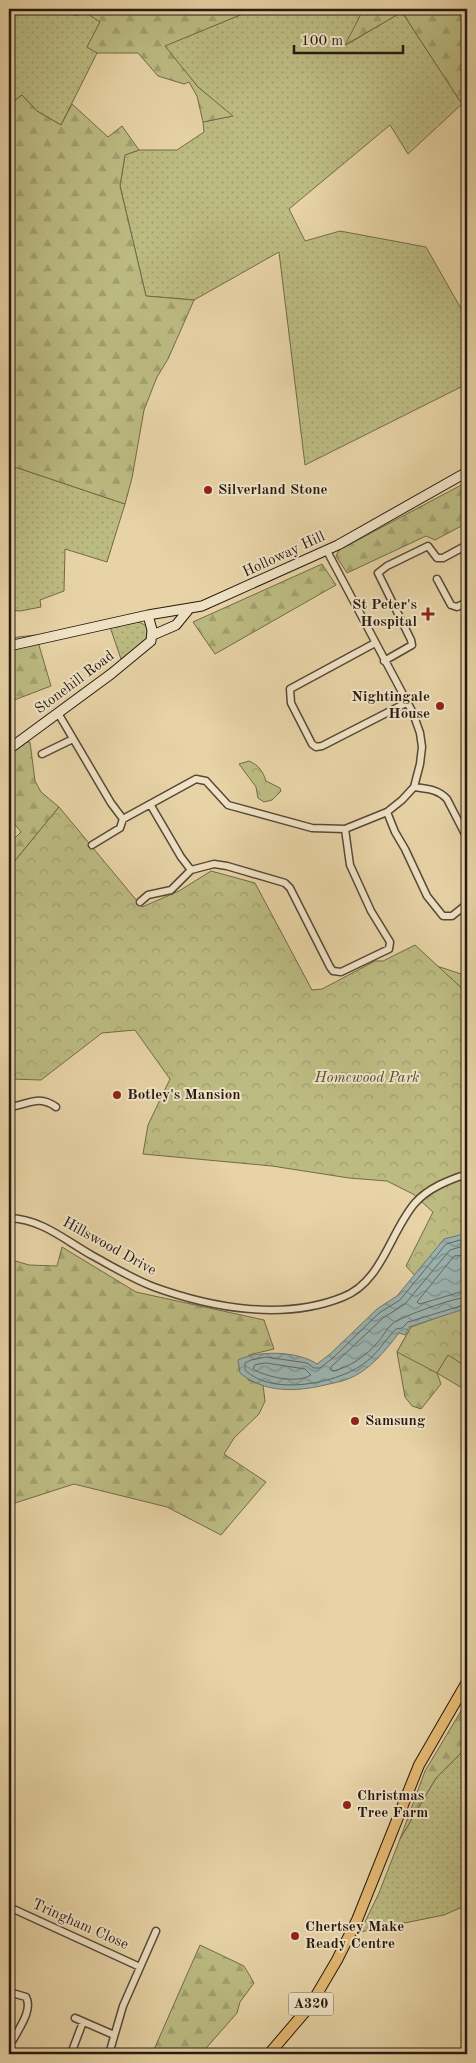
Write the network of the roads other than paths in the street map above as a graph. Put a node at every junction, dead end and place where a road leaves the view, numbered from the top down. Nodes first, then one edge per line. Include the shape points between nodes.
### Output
1 (467, 472) edge
2 (467, 545) edge
3 (327, 551) junction
4 (437, 579) dead end
5 (467, 602) edge
6 (189, 610) junction
7 (148, 615) junction
8 (153, 636) junction
9 (375, 643) junction
10 (9, 646) edge
11 (384, 661) junction
12 (406, 703) junction
13 (58, 713) junction
14 (73, 739) junction
15 (9, 749) edge
16 (42, 754) dead end
17 (414, 787) junction
18 (150, 804) junction
19 (387, 812) junction
20 (123, 819) junction
21 (345, 829) junction
22 (467, 838) edge
23 (92, 845) dead end
24 (191, 870) junction
25 (140, 902) dead end
26 (467, 904) edge
27 (9, 1106) edge
28 (56, 1107) dead end
29 (467, 1174) edge
30 (9, 1218) edge
31 (467, 1682) edge
32 (9, 1907) edge
33 (156, 1931) dead end
34 (140, 1967) junction
35 (9, 1992) edge
36 (75, 2018) dead end
37 (83, 2022) junction
38 (114, 2036) junction
39 (14, 2040) dead end
40 (72, 2051) dead end
41 (109, 2054) edge
42 (268, 2054) edge

1 - 3 main road, Holloway Hill
2 - 11 street via 443,558 437,558 428,546 378,573 412,645
3 - 6 main road, Holloway Hill
3 - 9 street
4 - 5 street via 451,605 457,607
6 - 7 main road, Holloway Hill
6 - 8 main road, Stonehill Road via 176,625
7 - 8 main road
7 - 10 main road, Holloway Hill
8 - 13 main road, Stonehill Road via 118,668
9 - 11 street
9 - 12 street via 290,690 291,703 312,744 322,746
11 - 12 street
12 - 17 street via 422,740
13 - 14 street
13 - 15 main road, Stonehill Road
14 - 16 street
14 - 20 street
17 - 19 street
17 - 22 street via 442,794
18 - 20 street
18 - 21 street via 196,779 202,779 228,805 312,828
18 - 24 street
19 - 21 street
19 - 26 street via 426,896 437,910 443,916 452,916
20 - 23 street via 120,828
21 - 24 street via 350,865 371,911 390,942 389,949 344,972 330,967 285,883 214,864
24 - 25 street via 172,890 148,895
27 - 28 street via 37,1100 48,1101
29 - 30 street, Hillswood Drive via 430,1190 416,1202 396,1228 382,1259 365,1283 345,1296 318,1306 293,1309 220,1304 154,1286 82,1250 52,1229
31 - 42 main road, A320 via 419,1765 357,1920 337,1960 310,2006
32 - 34 street, Tringham Close
33 - 34 street, Tringham Close
34 - 38 street, Tringham Close
35 - 39 street via 26,1997 29,2002
36 - 37 street
37 - 38 street
37 - 40 street
38 - 41 street, Tringham Close

